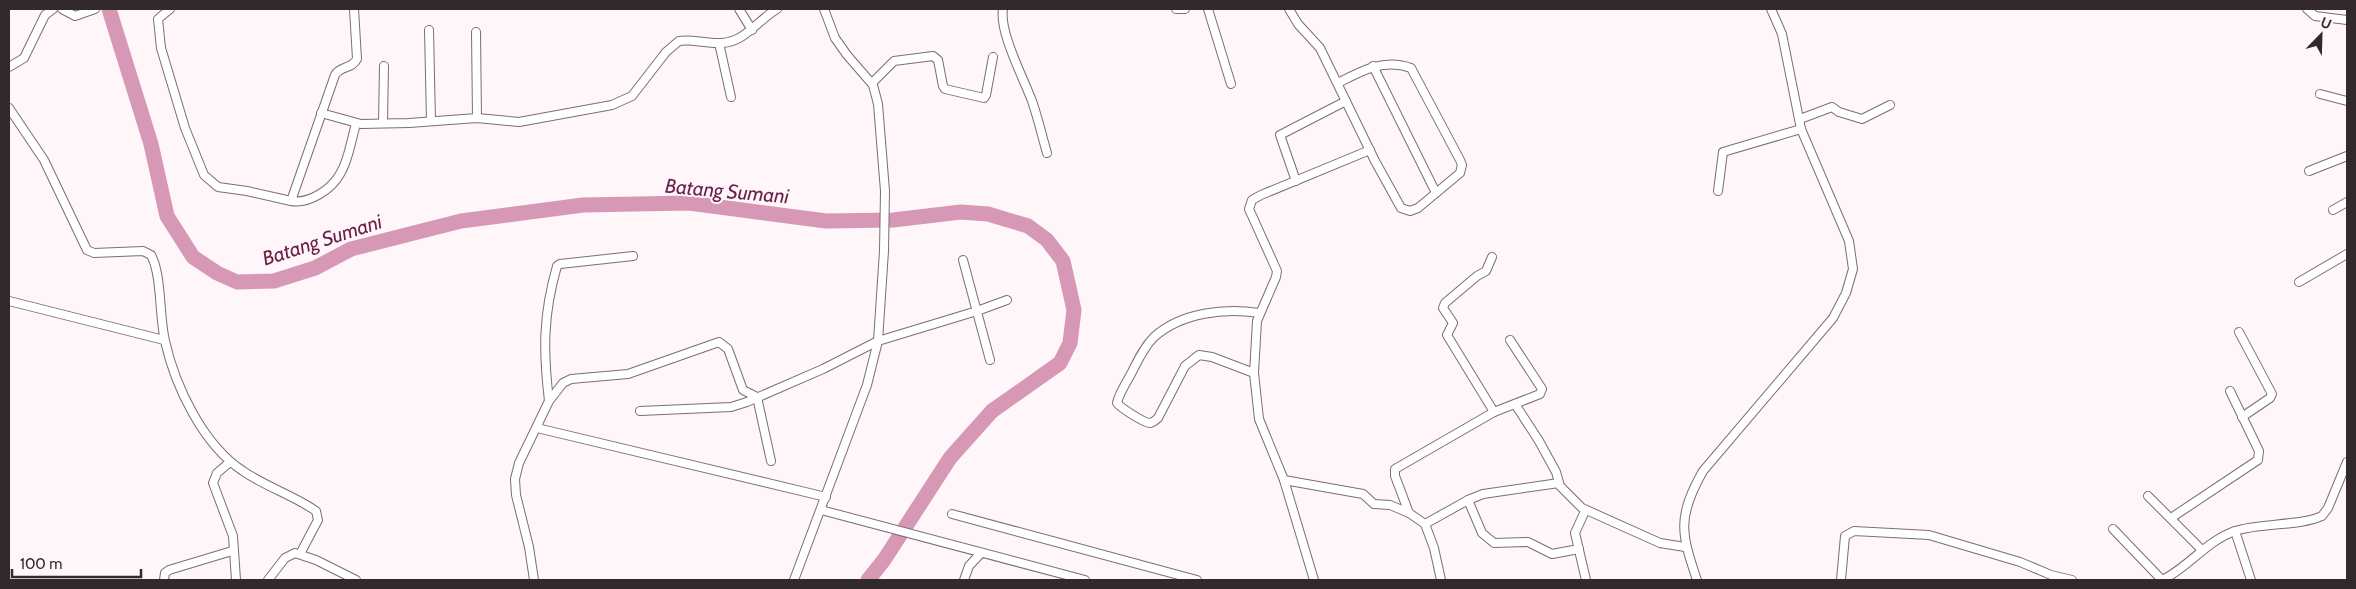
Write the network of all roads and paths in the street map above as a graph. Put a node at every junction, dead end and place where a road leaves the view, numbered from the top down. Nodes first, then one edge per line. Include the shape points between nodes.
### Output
1 (53, 9) edge
2 (62, 9) edge
3 (170, 9) edge
4 (354, 9) edge
5 (739, 9) edge
6 (777, 9) edge
7 (824, 9) edge
8 (1004, 9) edge
9 (1176, 9) edge
10 (1185, 9) edge
11 (1208, 9) edge
12 (1289, 9) edge
13 (1771, 9) edge
14 (2308, 9) edge
15 (92, 10) edge
16 (2347, 20) edge
17 (429, 30) dead end
18 (752, 30) junction
19 (476, 32) dead end
20 (719, 43) junction
21 (993, 57) dead end
22 (384, 66) dead end
23 (1373, 66) junction
24 (9, 67) edge
25 (872, 83) junction
26 (1338, 83) junction
27 (1231, 84) dead end
28 (2320, 94) dead end
29 (731, 97) dead end
30 (1346, 101) junction
31 (2347, 101) edge
32 (1890, 105) dead end
33 (9, 108) edge
34 (321, 113) junction
35 (478, 118) junction
36 (1800, 119) junction
37 (431, 121) junction
38 (356, 124) junction
39 (383, 124) junction
40 (1801, 129) junction
41 (1370, 150) junction
42 (1047, 153) dead end
43 (2347, 156) edge
44 (2309, 171) dead end
45 (1296, 182) junction
46 (1718, 191) dead end
47 (1436, 193) junction
48 (291, 201) junction
49 (2347, 202) edge
50 (2333, 210) dead end
51 (2347, 254) edge
52 (633, 256) dead end
53 (1492, 258) dead end
54 (963, 260) dead end
55 (2298, 282) dead end
56 (1007, 300) dead end
57 (9, 301) edge
58 (976, 311) junction
59 (1260, 313) junction
60 (2238, 332) dead end
61 (164, 340) junction
62 (1510, 340) dead end
63 (878, 341) junction
64 (990, 360) dead end
65 (1254, 373) junction
66 (2230, 391) dead end
67 (757, 397) junction
68 (549, 401) junction
69 (1515, 404) junction
70 (640, 410) dead end
71 (1494, 412) junction
72 (2242, 417) junction
73 (537, 428) junction
74 (772, 461) dead end
75 (230, 462) junction
76 (2347, 462) edge
77 (1284, 480) junction
78 (1558, 482) junction
79 (2148, 496) dead end
80 (826, 497) junction
81 (1468, 500) junction
82 (821, 510) junction
83 (1585, 511) junction
84 (1409, 513) junction
85 (952, 514) dead end
86 (2170, 518) junction
87 (1425, 524) junction
88 (2112, 529) dead end
89 (2235, 531) junction
90 (1686, 547) junction
91 (1579, 549) junction
92 (2202, 549) junction
93 (232, 550) junction
94 (300, 554) junction
95 (981, 554) junction
96 (164, 580) edge
97 (236, 580) edge
98 (268, 580) edge
99 (356, 580) edge
100 (534, 580) edge
101 (794, 580) edge
102 (964, 580) edge
103 (1085, 580) edge
104 (1197, 580) edge
105 (1314, 580) edge
106 (1441, 580) edge
107 (1586, 580) edge
108 (1697, 580) edge
109 (1841, 580) edge
110 (2072, 580) edge
111 (2162, 580) edge
112 (2251, 580) edge

1 - 24 street via 45,15 24,58
2 - 15 street via 75,16
3 - 48 street via 158,19 161,48 185,128 204,175 218,187
4 - 34 street via 357,58 352,65 336,72
5 - 18 street
6 - 18 street
7 - 25 street via 835,38
8 - 42 street via 1002,17 1010,47 1032,101
9 - 10 street
11 - 27 street
12 - 26 street via 1320,48
13 - 36 street via 1782,34
14 - 16 street via 2315,16
17 - 37 street
18 - 20 street via 741,38
19 - 35 street
20 - 29 street
20 - 35 street via 679,41 666,52 632,96 612,105 532,121
21 - 25 street via 984,98 945,89 936,56 894,61
22 - 39 street
23 - 26 street
23 - 47 street
23 - 47 street via 1406,66 1413,71 1460,160 1460,173
25 - 63 street via 878,104 884,190
26 - 30 street
28 - 31 street
30 - 41 street
30 - 45 street via 1280,135
32 - 36 street via 1862,118 1832,107
33 - 61 street via 44,160 87,250 143,251 151,255 157,277
34 - 38 street
34 - 48 street
35 - 37 street
36 - 40 street
37 - 39 street
38 - 39 street
38 - 48 street via 342,171 336,180 309,200
40 - 46 street via 1723,152
40 - 90 street via 1849,241 1853,269 1846,293 1833,318 1702,471 1684,513
41 - 45 street
41 - 47 street via 1401,208 1410,211 1418,208
43 - 44 street
45 - 59 street via 1261,195 1250,205 1250,214 1277,271
49 - 50 street
51 - 55 street
52 - 68 street via 557,266 544,327
53 - 71 street via 1486,271 1443,306 1453,323 1447,335
54 - 58 street
56 - 58 street
57 - 61 street
58 - 63 street
58 - 64 street
59 - 65 street
59 - 65 street via 1219,311 1167,328 1147,345 1117,403 1147,422 1154,422 1185,366 1199,355
60 - 72 street via 2272,394
61 - 75 street via 181,392 193,415
62 - 69 street via 1542,389 1540,394
63 - 67 street
63 - 80 street via 867,385
65 - 77 street via 1259,419
66 - 72 street
67 - 68 street via 743,390 728,349 715,342 636,372 571,379 563,383
67 - 70 street via 730,407
67 - 74 street
68 - 73 street
69 - 71 street
69 - 78 street via 1539,441
71 - 84 street via 1397,467 1395,476
72 - 86 street via 2259,451 2258,460
73 - 80 street
73 - 100 street via 519,463 515,479
75 - 93 street via 217,472 213,483 232,532
75 - 94 street via 246,474 316,511 318,520
76 - 89 street via 2322,516
77 - 84 street via 1363,494 1374,504 1390,505
77 - 105 street
78 - 81 street via 1488,492
78 - 83 street
79 - 86 street
80 - 82 street
81 - 87 street
81 - 91 street via 1482,533 1494,543 1528,542 1552,554
82 - 95 street
82 - 101 street
83 - 90 street via 1660,544
83 - 91 street via 1576,530
84 - 87 street
85 - 104 street
86 - 92 street
87 - 106 street
88 - 111 street
89 - 92 street
89 - 112 street
90 - 108 street
91 - 107 street
92 - 111 street
93 - 96 street via 169,570
93 - 97 street
94 - 98 street via 285,558
94 - 99 street
95 - 102 street via 969,566
95 - 103 street
109 - 110 street via 1845,536 1854,532 1929,535

